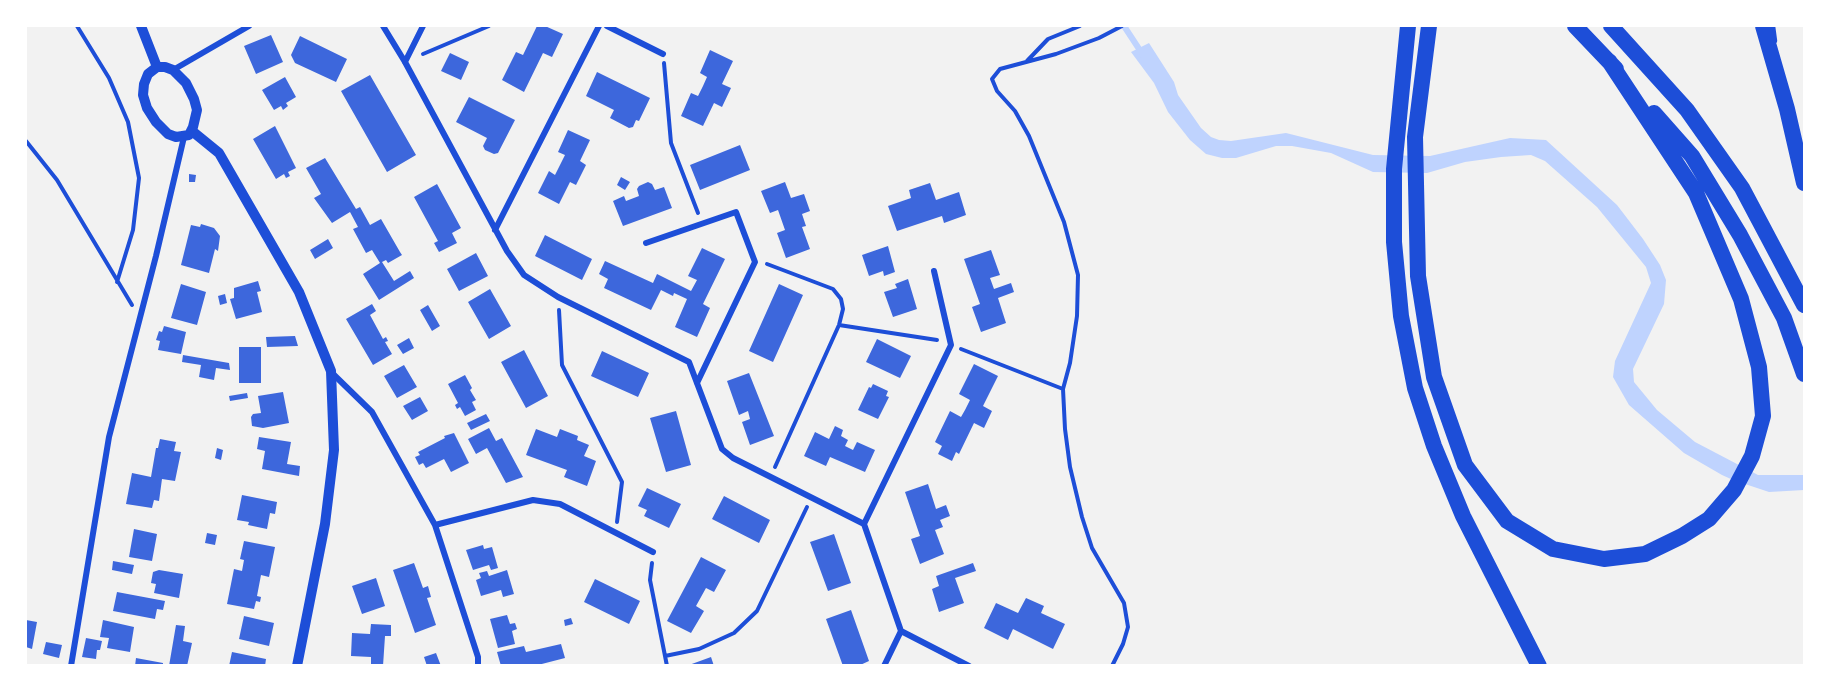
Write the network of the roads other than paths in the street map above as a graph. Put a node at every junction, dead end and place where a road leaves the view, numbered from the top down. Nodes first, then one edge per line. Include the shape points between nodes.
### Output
1 (141, 26) edge
2 (249, 26) edge
3 (382, 26) edge
4 (423, 26) edge
5 (599, 26) edge
6 (607, 26) edge
7 (1408, 26) edge
8 (1429, 26) edge
9 (1575, 26) edge
10 (1611, 26) edge
11 (1762, 26) edge
12 (1773, 26) edge
13 (663, 54) road end
14 (1609, 61) junction
15 (405, 62) junction
16 (157, 68) junction
17 (172, 70) junction
18 (1787, 109) junction
19 (188, 134) junction
20 (1804, 183) edge
21 (495, 230) junction
22 (646, 243) dead end
23 (934, 272) dead end
24 (1804, 306) edge
25 (331, 371) junction
26 (1804, 374) edge
27 (697, 383) junction
28 (864, 524) junction
29 (435, 525) junction
30 (653, 552) road end
31 (901, 631) junction
32 (71, 666) edge
33 (297, 666) edge
34 (478, 666) edge
35 (884, 666) edge
36 (969, 666) edge
37 (1539, 666) edge

1 - 16 street
2 - 17 street
3 - 15 street
4 - 15 street
5 - 21 street
6 - 13 street
7 - 37 highway via 1394,169 1394,242 1401,316 1415,388 1463,516
8 - 14 highway via 1415,137 1418,276 1434,377 1465,465 1507,521 1553,549 1604,559 1645,554 1709,519 1734,490 1752,456 1763,416 1759,367 1741,299 1696,193
9 - 14 highway
10 - 24 highway via 1687,110 1742,188
11 - 18 highway
12 - 18 lane
14 - 26 highway via 1692,156 1784,318
15 - 21 street
16 - 17 street
16 - 19 street via 148,74 144,84 147,108 168,134
17 - 19 street via 186,83 197,110
18 - 20 highway
19 - 25 street via 219,153 299,292
19 - 32 street via 109,437
21 - 27 street via 524,275 558,297 689,362
22 - 27 street via 736,212 755,262
23 - 28 street via 951,345
25 - 29 street via 372,412
25 - 33 street via 334,450 325,524
27 - 28 street via 722,449
28 - 31 street
29 - 30 street via 533,500 560,504
29 - 34 street
31 - 35 street
31 - 36 street

